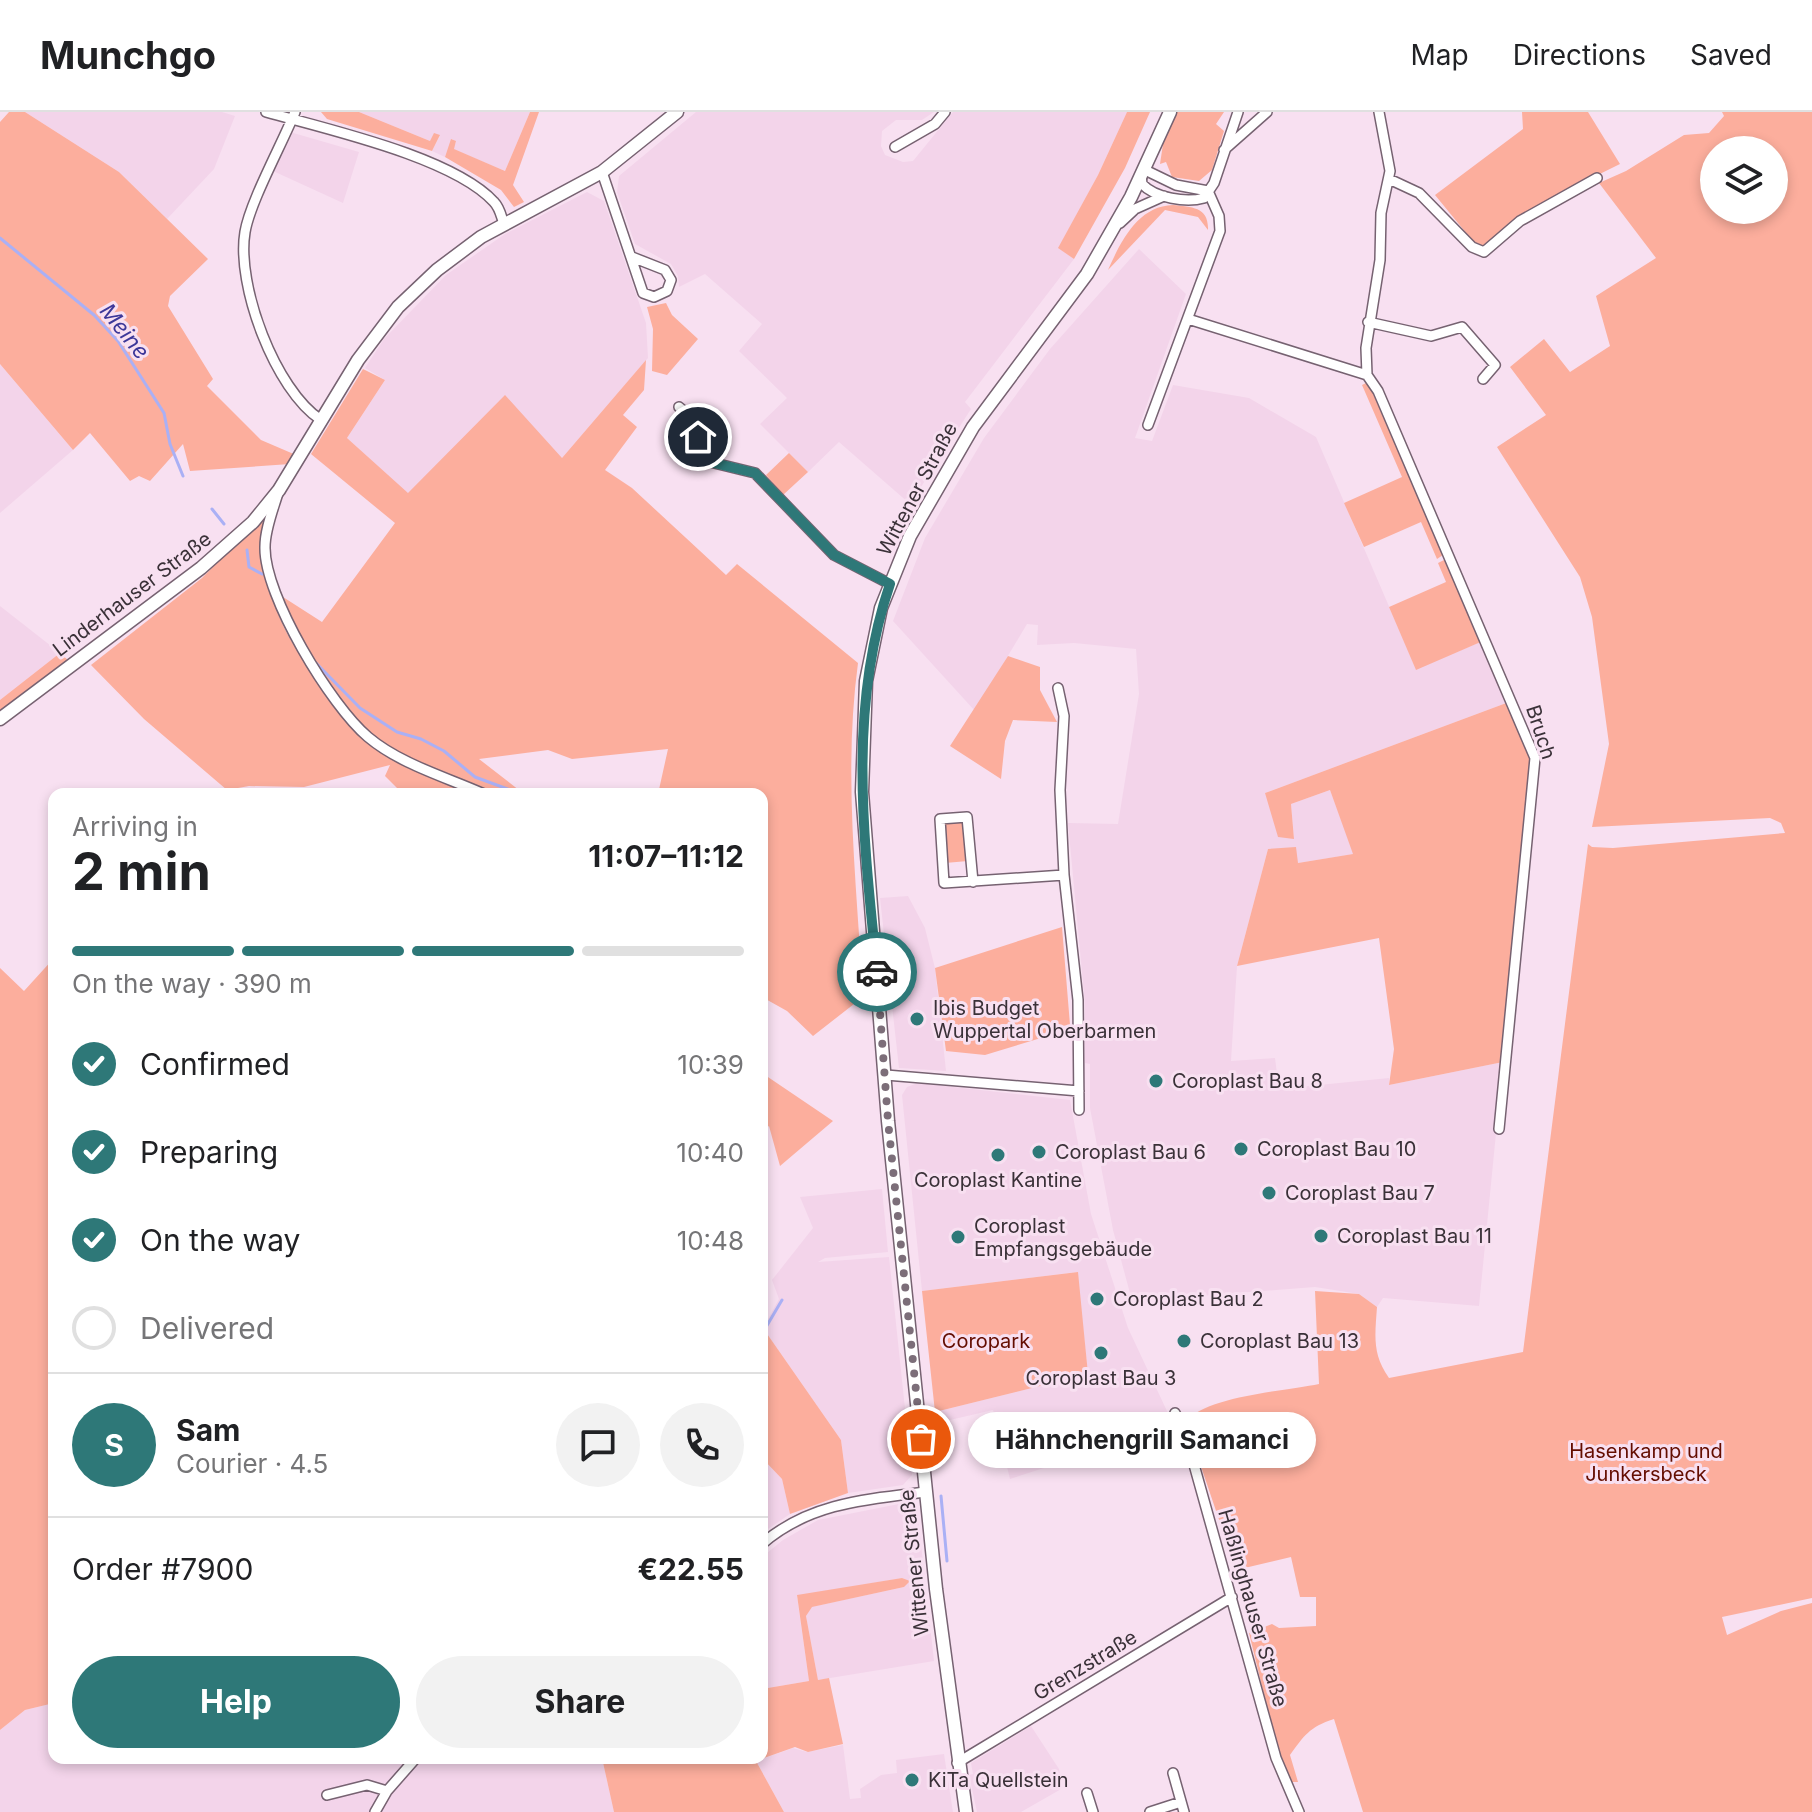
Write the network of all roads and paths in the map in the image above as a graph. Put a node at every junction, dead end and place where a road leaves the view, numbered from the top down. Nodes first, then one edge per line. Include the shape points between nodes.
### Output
1 (266, 112) edge
2 (677, 112) edge
3 (945, 112) edge
4 (1170, 112) edge
5 (1238, 112) edge
6 (1267, 112) edge
7 (1379, 112) edge
8 (294, 116) edge
9 (895, 147) dead end
10 (1224, 150) junction
11 (602, 172) junction
12 (1143, 172) junction
13 (1597, 178) dead end
14 (1389, 179) junction
15 (1208, 191) junction
16 (1166, 196) junction
17 (504, 224) junction
18 (1114, 229) junction
19 (632, 257) junction
20 (1188, 319) junction
21 (1368, 322) junction
22 (1367, 375) junction
23 (1483, 379) dead end
24 (679, 407) dead end
25 (321, 420) junction
26 (1148, 425) dead end
27 (279, 490) junction
28 (890, 584) junction
29 (1058, 688) dead end
30 (0, 719) edge
31 (471, 788) edge
32 (1064, 875) junction
33 (973, 882) junction
34 (886, 1075) junction
35 (1079, 1091) junction
36 (1079, 1110) dead end
37 (1499, 1129) dead end
38 (1175, 1413) dead end
39 (926, 1492) junction
40 (768, 1540) edge
41 (1232, 1597) junction
42 (957, 1763) junction
43 (411, 1764) edge
44 (1173, 1773) dead end
45 (387, 1791) junction
46 (1087, 1793) dead end
47 (327, 1795) dead end
48 (1183, 1807) edge
49 (375, 1812) edge
50 (966, 1812) edge
51 (1093, 1812) edge
52 (1150, 1812) edge
53 (1299, 1812) edge

1 - 8 street
2 - 11 main road, Linderhauser Straße
3 - 9 street via 935,124
4 - 12 main road, Wittener Straße
5 - 10 street
6 - 10 street
7 - 14 street, Bruch
8 - 17 street via 446,170 492,199
8 - 25 street via 245,230 242,272 280,378 306,411
10 - 15 street
11 - 17 main road, Linderhauser Straße
11 - 19 street
12 - 15 street
12 - 16 street via 1147,190
12 - 18 main road, Wittener Straße
13 - 14 street via 1529,215 1484,252 1472,247 1419,193
14 - 21 street, Bruch
15 - 16 street, Wittener Straße via 1199,199
15 - 20 street via 1220,231
16 - 18 street, Wittener Straße via 1135,209
17 - 25 main road, Linderhauser Straße via 457,254 398,307
18 - 28 main road, Wittener Straße via 1076,290 962,443 910,536
19 - 19 street via 643,293 654,297 667,291 671,280 665,270
20 - 22 street
20 - 26 street
21 - 22 street, Bruch
21 - 23 street via 1431,336 1462,327 1495,365
22 - 37 street, Bruch via 1535,758
24 - 28 street via 692,418 706,461 755,473 834,555
25 - 27 main road, Linderhauser Straße
27 - 30 main road, Linderhauser Straße via 226,549
27 - 31 street, Linderhauser Straße via 267,534 267,563 297,641 313,667 370,739
28 - 34 main road, Wittener Straße via 871,650 862,737
29 - 32 street via 1064,716
32 - 33 street
32 - 35 street via 1078,1000
33 - 33 street via 944,883 940,819 967,817
34 - 35 street
34 - 39 main road, Wittener Straße
35 - 36 street
38 - 41 street, Haßlinghauser Straße
39 - 40 street via 832,1505 803,1516
39 - 42 main road, Wittener Straße
41 - 42 street, Grenzstraße
41 - 53 street, Haßlinghauser Straße via 1276,1758
42 - 50 main road, Wittener Straße
43 - 45 street
44 - 48 street
45 - 47 street via 367,1785
45 - 49 street
46 - 51 street
48 - 52 street

